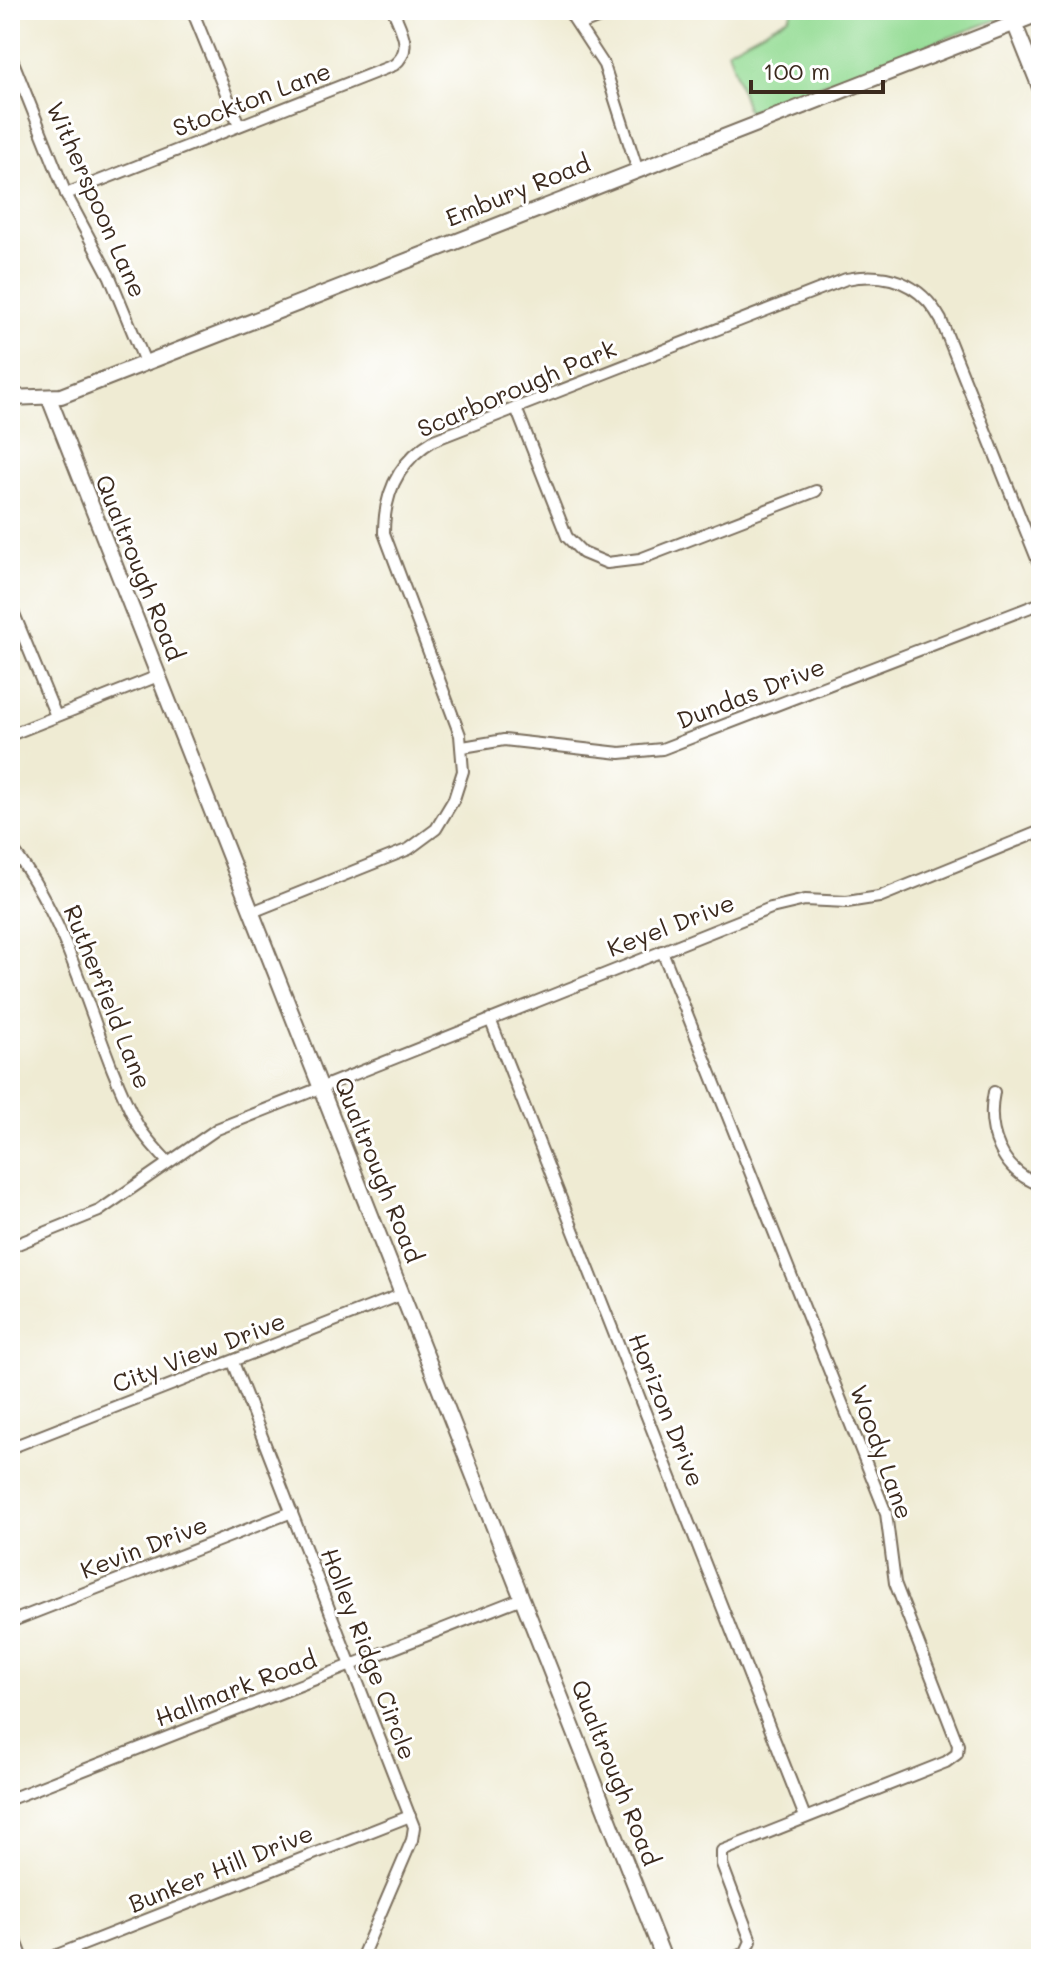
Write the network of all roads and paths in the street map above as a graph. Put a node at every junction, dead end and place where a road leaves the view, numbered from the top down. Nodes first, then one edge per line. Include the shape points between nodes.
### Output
1 (192, 10) edge
2 (393, 10) edge
3 (568, 10) edge
4 (618, 10) edge
5 (1041, 13) edge
6 (1012, 17) edge
7 (579, 25) junction
8 (10, 54) edge
9 (1041, 90) edge
10 (239, 125) junction
11 (637, 168) junction
12 (66, 194) junction
13 (145, 362) junction
14 (10, 398) edge
15 (49, 398) junction
16 (516, 408) junction
17 (816, 491) dead end
18 (1041, 569) edge
19 (1041, 603) edge
20 (10, 604) edge
21 (158, 676) junction
22 (56, 716) junction
23 (10, 735) edge
24 (463, 747) junction
25 (1041, 831) edge
26 (10, 846) edge
27 (252, 912) junction
28 (662, 951) junction
29 (490, 1019) junction
30 (321, 1087) junction
31 (994, 1092) dead end
32 (168, 1162) junction
33 (1041, 1185) edge
34 (10, 1247) edge
35 (403, 1294) junction
36 (233, 1362) junction
37 (10, 1448) edge
38 (292, 1512) junction
39 (522, 1598) junction
40 (10, 1622) edge
41 (351, 1665) junction
42 (10, 1799) edge
43 (410, 1816) junction
44 (805, 1817) junction
45 (10, 1925) edge
46 (23, 1959) edge
47 (47, 1959) edge
48 (361, 1959) edge
49 (664, 1959) edge
50 (733, 1959) edge

1 - 10 street
2 - 10 street, Stockton Lane via 406,45 394,65
3 - 7 street
4 - 7 street
5 - 6 street, Embury Road
6 - 9 street
6 - 11 street, Embury Road
7 - 11 street via 604,65
8 - 12 street, Witherspoon Lane
10 - 12 street, Stockton Lane
11 - 13 street, Embury Road
12 - 13 street, Witherspoon Lane via 110,277
13 - 15 street, Embury Road
14 - 15 street, Embury Road
15 - 21 street, Qualtrough Road
16 - 17 street via 567,537 583,553 607,563 640,559
16 - 18 street, Scarborough Park via 846,279 892,278 918,291 941,320
16 - 24 street, Scarborough Park via 419,449 397,475 384,513 388,550
19 - 24 street, Dundas Drive via 662,749 620,753 504,740
20 - 22 street
21 - 22 street
21 - 27 street, Qualtrough Road
22 - 23 street
24 - 27 street, Scarborough Park via 463,771 454,799 423,840
25 - 28 street, Keyel Drive via 879,897 788,903
26 - 32 street, Rutherfield Lane via 30,871 64,935 137,1123
27 - 30 street, Qualtrough Road
28 - 29 street, Keyel Drive
28 - 44 street, Woody Lane via 886,1513 895,1583 958,1745 957,1754 946,1762
29 - 30 street, Keyel Drive
29 - 44 street, Horizon Drive
30 - 32 street, Keyel Drive via 202,1136
30 - 35 street, Qualtrough Road
31 - 33 street via 989,1117 1003,1155 1022,1176
32 - 34 street, Keyel Drive via 99,1211
35 - 36 street, City View Drive
35 - 39 street, Qualtrough Road
36 - 37 street, City View Drive
36 - 38 street, Holley Ridge Circle
38 - 40 street, Kevin Drive
38 - 41 street, Holley Ridge Circle
39 - 41 street, Hallmark Road
39 - 49 street, Qualtrough Road
41 - 42 street, Hallmark Road
41 - 43 street, Holley Ridge Circle
43 - 47 street, Bunker Hill Drive
43 - 48 street, Holley Ridge Circle via 412,1840
44 - 50 street, Woody Lane via 722,1851 751,1941 746,1952
45 - 46 street

